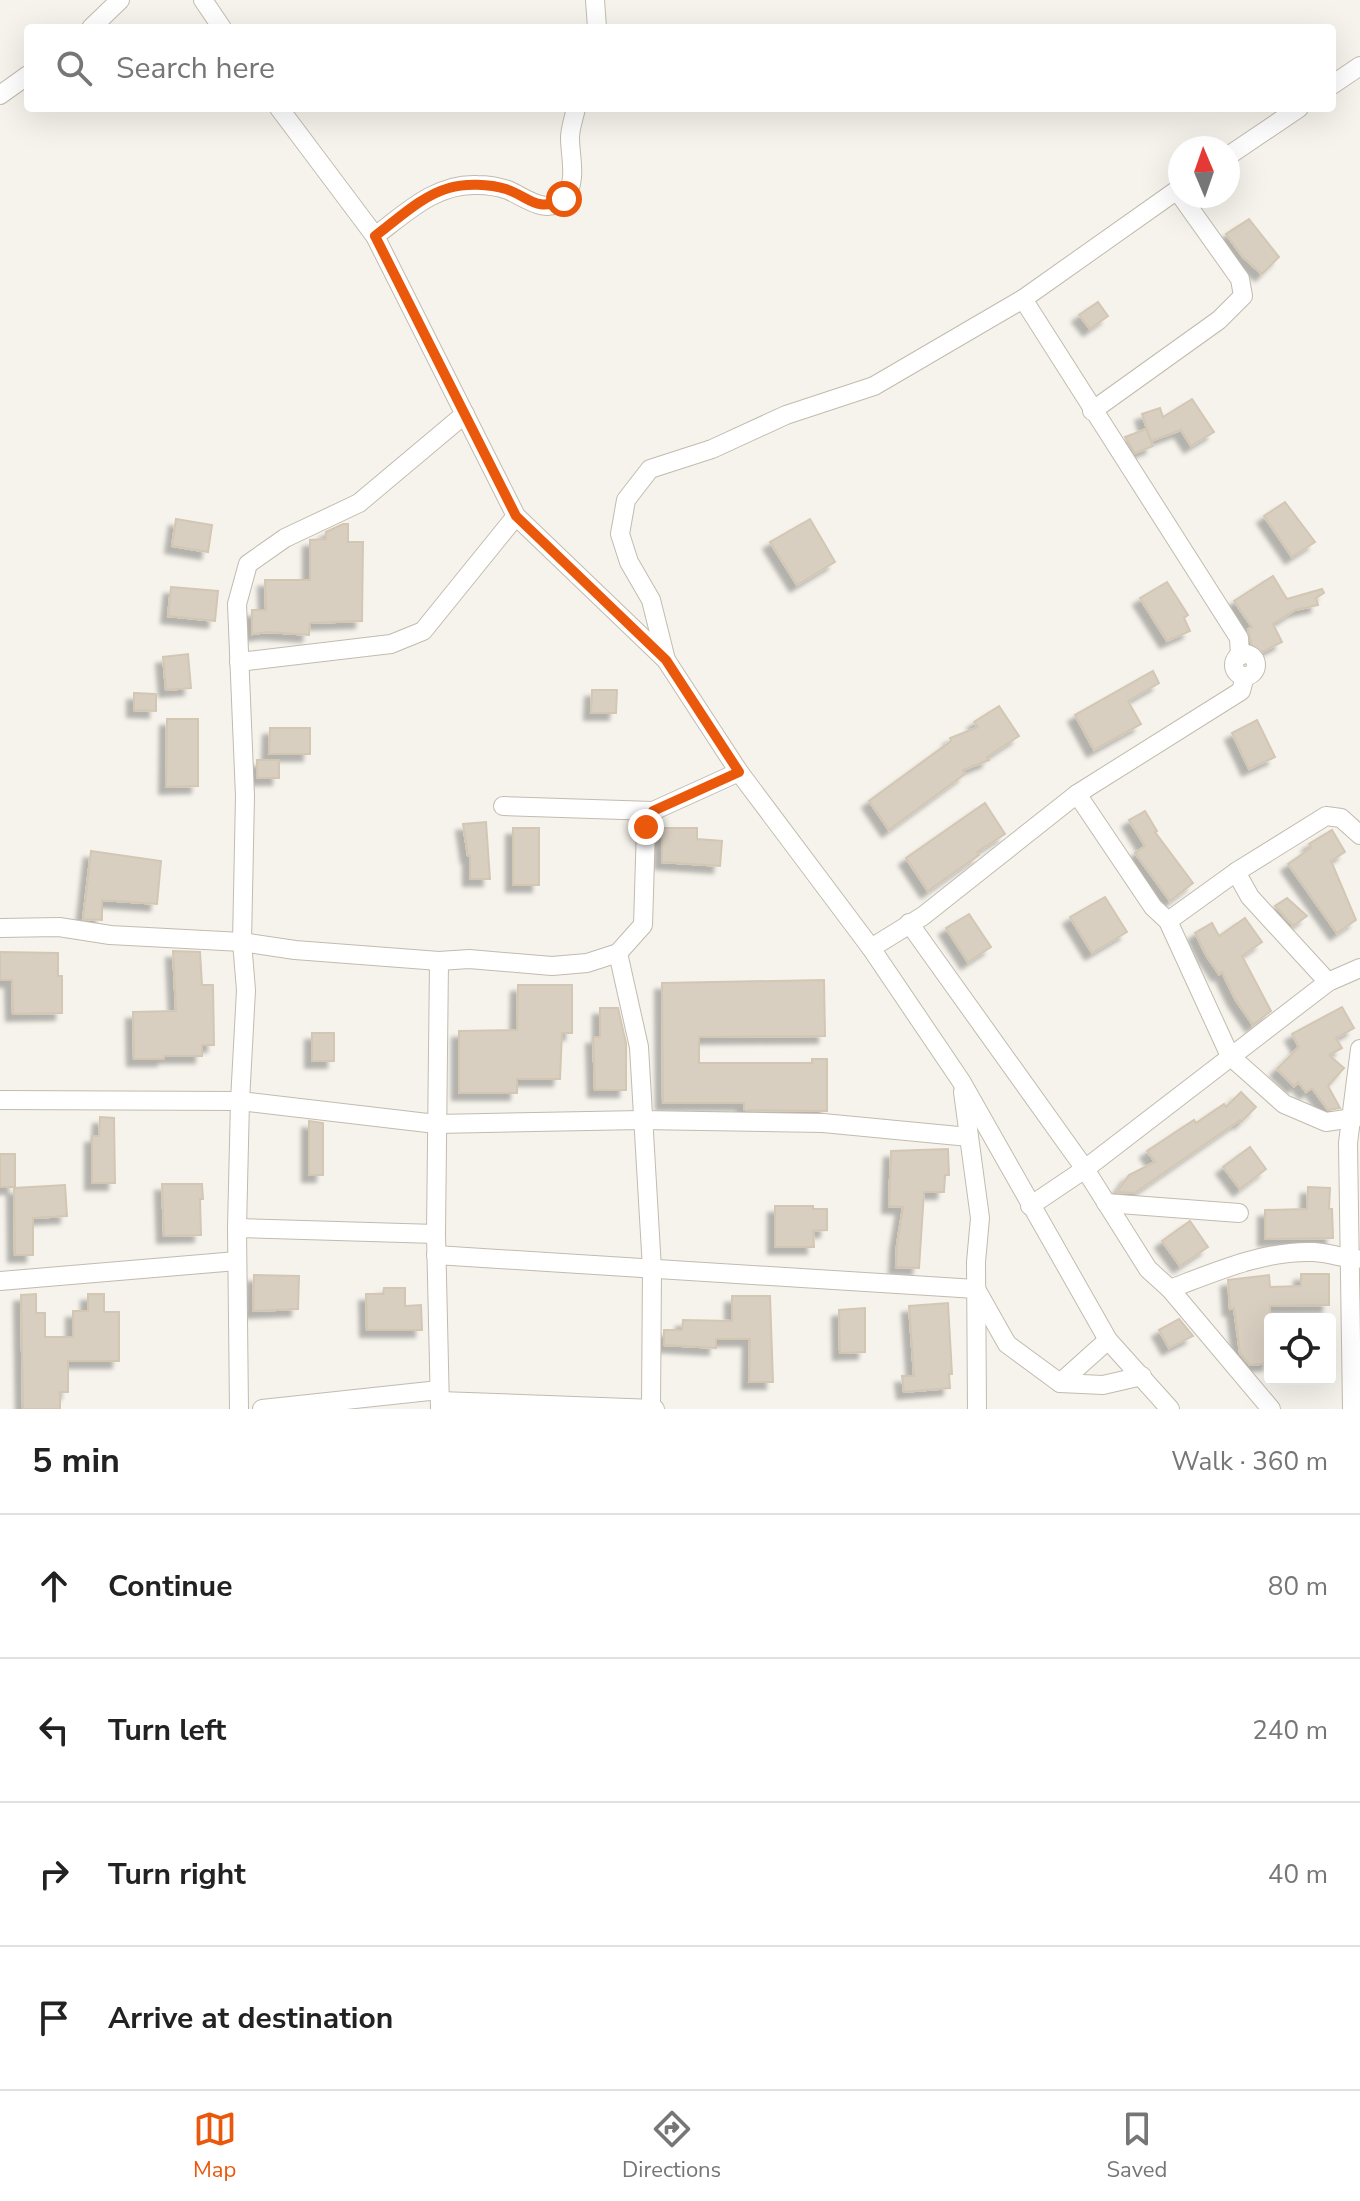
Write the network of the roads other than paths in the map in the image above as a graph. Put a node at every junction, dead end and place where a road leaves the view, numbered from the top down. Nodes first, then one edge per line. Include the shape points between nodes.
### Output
1 (120, 0) edge
2 (203, 0) edge
3 (595, 0) edge
4 (95, 24) edge
5 (219, 24) edge
6 (597, 24) edge
7 (1360, 66) edge
8 (24, 78) edge
9 (1336, 82) edge
10 (0, 95) edge
11 (282, 112) edge
12 (575, 112) edge
13 (1293, 112) edge
14 (1240, 148) edge
15 (1168, 200) edge
16 (1190, 208) edge
17 (375, 236) junction
18 (1023, 299) junction
19 (1092, 411) junction
20 (465, 414) junction
21 (516, 516) junction
22 (666, 660) junction
23 (239, 662) junction
24 (739, 772) junction
25 (1077, 794) junction
26 (503, 806) dead end
27 (653, 811) junction
28 (1360, 835) edge
29 (1236, 872) junction
30 (1168, 921) junction
31 (909, 923) junction
32 (0, 928) edge
33 (242, 942) junction
34 (871, 948) junction
35 (618, 953) junction
36 (439, 961) junction
37 (1360, 968) edge
38 (1328, 982) junction
39 (1360, 1049) edge
40 (1230, 1056) junction
41 (961, 1081) junction
42 (0, 1100) edge
43 (240, 1101) junction
44 (1356, 1117) edge
45 (641, 1120) junction
46 (436, 1124) junction
47 (969, 1137) junction
48 (1085, 1169) junction
49 (1106, 1203) junction
50 (1030, 1206) junction
51 (1239, 1213) dead end
52 (237, 1228) junction
53 (436, 1234) junction
54 (436, 1255) junction
55 (1354, 1259) edge
56 (237, 1261) junction
57 (652, 1269) junction
58 (0, 1281) edge
59 (976, 1289) junction
60 (1170, 1289) junction
61 (1108, 1340) junction
62 (1142, 1376) junction
63 (1060, 1383) junction
64 (440, 1400) edge
65 (239, 1409) edge
66 (262, 1409) edge
67 (652, 1409) edge
68 (977, 1409) edge
69 (1170, 1409) edge
70 (1271, 1409) edge
71 (1352, 1409) edge

1 - 4 street
2 - 5 street
3 - 6 street
7 - 9 street
8 - 10 street
11 - 17 street
12 - 17 street via 570,135 573,179 564,199 550,206 505,189 451,187 428,196
13 - 14 street
15 - 18 street
16 - 19 street via 1240,279 1243,296 1219,320
17 - 20 street
18 - 19 street
18 - 22 street via 874,386 650,469 626,500 620,534 651,600
19 - 25 street via 1239,638 1240,656 1249,655 1255,662 1241,691
20 - 21 street
20 - 23 street via 359,503 285,538 248,564 237,604
21 - 22 street
21 - 23 street via 423,631 391,644
22 - 24 street
23 - 33 street via 245,796
24 - 27 street
24 - 34 street
25 - 30 street via 1153,907
25 - 31 street
26 - 27 street
27 - 35 street via 646,827 643,925
28 - 29 street via 1341,818 1326,816
29 - 30 street
29 - 38 street via 1250,897
30 - 40 street
31 - 34 street
31 - 48 street
32 - 33 street via 59,927
33 - 36 street
33 - 43 street via 246,990
34 - 41 street
35 - 36 street via 552,966
35 - 45 street via 639,1047
36 - 46 street
37 - 38 street
38 - 40 street
39 - 44 street
40 - 44 street via 1284,1104 1326,1122
40 - 48 street
41 - 47 street
41 - 50 street
42 - 43 street
43 - 46 street
43 - 52 street
44 - 55 street via 1348,1143
45 - 46 street
45 - 47 street via 823,1123
45 - 57 street
46 - 53 street
47 - 59 street via 980,1218
48 - 49 street
48 - 50 street
49 - 51 street
49 - 60 street via 1148,1269
50 - 61 street
52 - 53 street
52 - 56 street
53 - 54 street
54 - 57 street
54 - 64 street
55 - 60 street via 1315,1252 1281,1254
55 - 71 street
56 - 58 street
56 - 65 street
57 - 59 street
57 - 67 street
59 - 63 street via 1007,1344
59 - 68 street
60 - 70 street
61 - 62 street
61 - 63 street
62 - 63 street via 1103,1385
62 - 69 street
64 - 66 street
64 - 67 street

